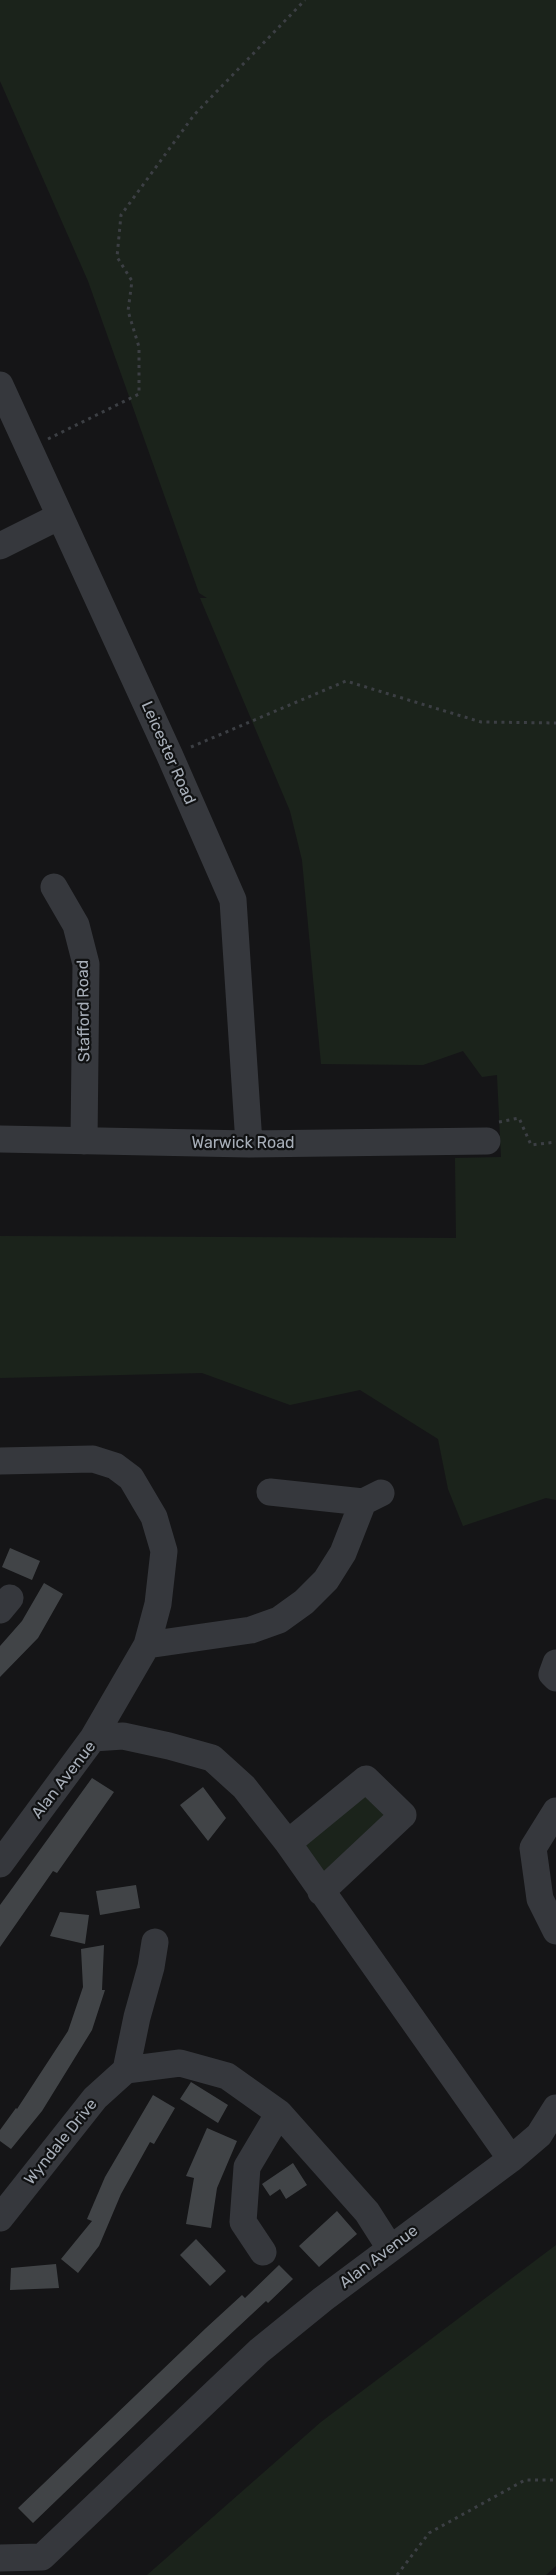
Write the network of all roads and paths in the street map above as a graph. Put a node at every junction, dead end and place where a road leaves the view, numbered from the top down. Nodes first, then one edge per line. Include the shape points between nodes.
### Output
1 (305, 0) edge
2 (0, 385) edge
3 (30, 447) junction
4 (60, 516) junction
5 (0, 546) edge
6 (556, 723) edge
7 (170, 756) junction
8 (54, 887) dead end
9 (0, 1139) edge
10 (84, 1141) junction
11 (487, 1141) joint
12 (556, 1142) edge
13 (249, 1144) junction
14 (0, 1461) edge
15 (270, 1492) dead end
16 (147, 1645) junction
17 (556, 1663) edge
18 (556, 1678) edge
19 (93, 1738) junction
20 (556, 1811) edge
21 (288, 1843) junction
22 (0, 1864) edge
23 (321, 1892) junction
24 (556, 1931) edge
25 (154, 1942) dead end
26 (126, 2070) junction
27 (556, 2108) edge
28 (279, 2114) junction
29 (511, 2159) junction
30 (0, 2218) edge
31 (390, 2248) junction
32 (263, 2252) dead end
33 (556, 2480) edge
34 (0, 2558) edge
35 (397, 2575) edge

1 - 3 path via 194,115 121,214 117,257 132,281 128,311 139,347 139,394
2 - 3 street, Leicester Road
3 - 4 street, Leicester Road
4 - 5 street
4 - 7 street, Leicester Road
6 - 7 path via 481,722 346,681
7 - 13 street, Leicester Road via 233,900
8 - 10 street, Stafford Road via 76,925 86,964
9 - 10 street, Warwick Road
10 - 13 street, Warwick Road
11 - 12 path via 499,1122 519,1118 531,1145
11 - 13 street, Warwick Road
14 - 16 street via 93,1459 115,1466 131,1478 154,1517 164,1551 158,1604
15 - 16 street via 372,1498 326,1580 279,1620 251,1630
16 - 19 street
17 - 18 street via 552,1674
19 - 21 street, Alan Avenue via 123,1736 212,1758 244,1787
19 - 22 street, Alan Avenue
20 - 24 street via 533,1848 540,1899
21 - 23 street, Alan Avenue
21 - 23 street via 366,1779 403,1815
23 - 29 street, Alan Avenue
25 - 26 street
26 - 28 street via 180,2063 227,2076
26 - 30 street, Wyndale Drive via 95,2098
27 - 29 street via 539,2135
28 - 31 street via 368,2212
28 - 32 street via 247,2167 243,2222
29 - 31 street, Alan Avenue
31 - 34 street, Alan Avenue via 259,2351 42,2557
33 - 35 path via 525,2480 429,2533

